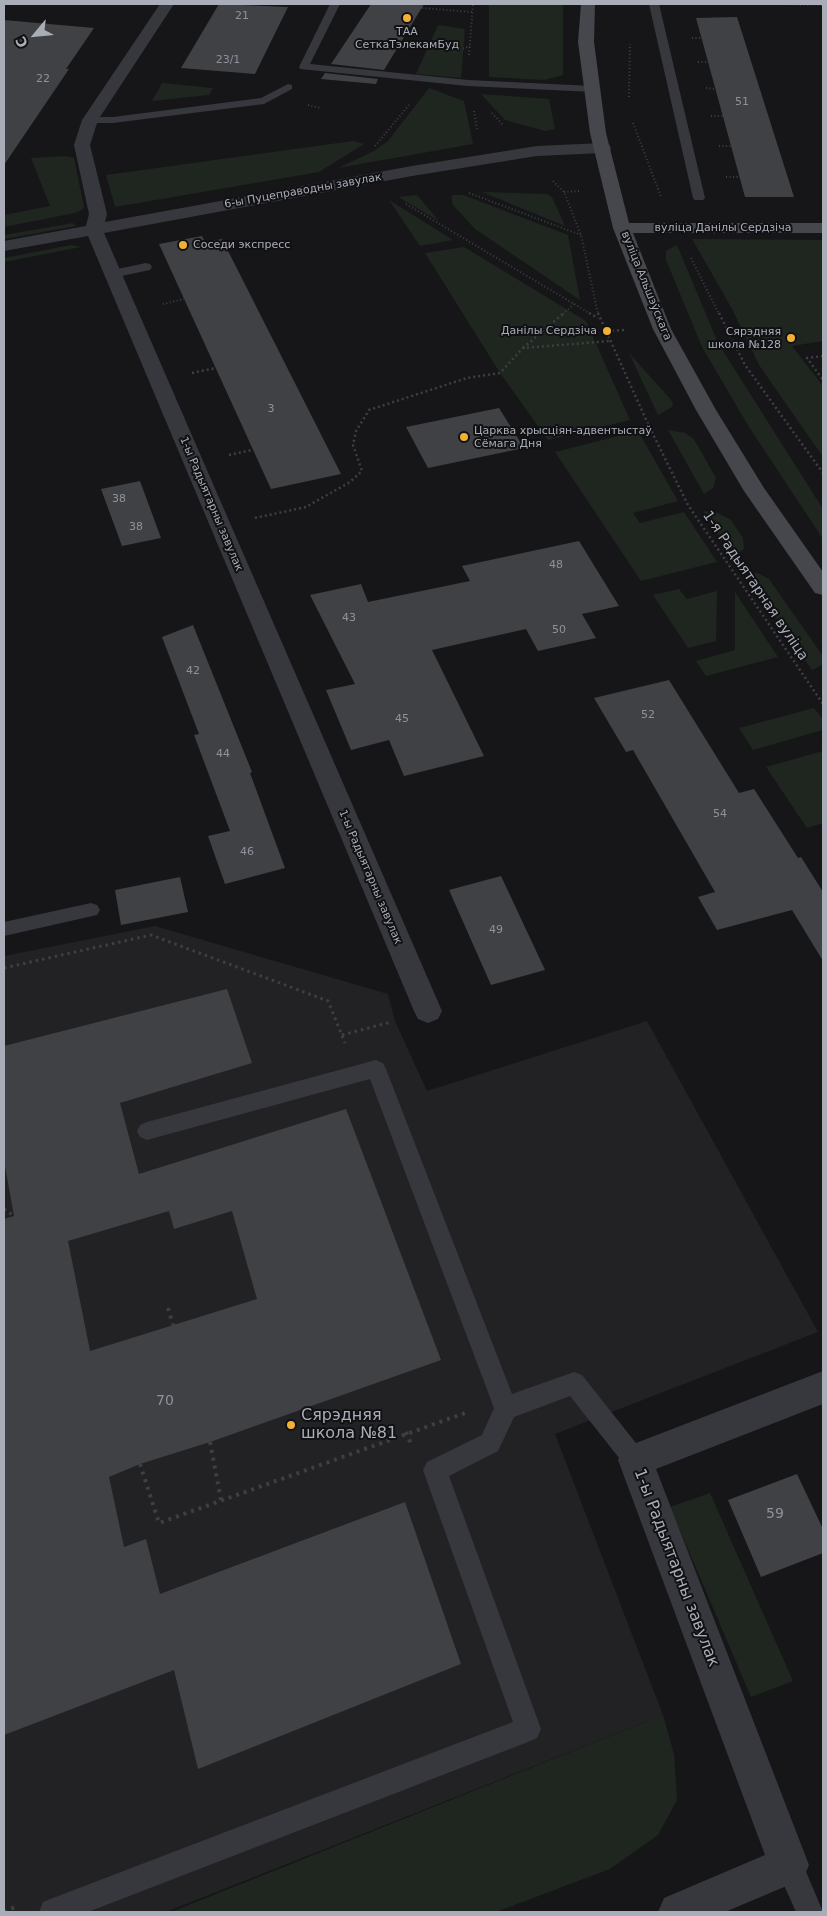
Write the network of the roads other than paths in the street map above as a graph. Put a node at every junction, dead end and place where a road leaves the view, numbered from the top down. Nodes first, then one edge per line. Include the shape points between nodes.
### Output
1 (167, 4) edge
2 (335, 4) edge
3 (588, 4) edge
4 (654, 4) edge
5 (288, 87) dead end
6 (593, 89) junction
7 (90, 120) junction
8 (603, 148) junction
9 (699, 198) dead end
10 (622, 228) junction
11 (823, 228) edge
12 (94, 230) junction
13 (4, 246) edge
14 (146, 267) dead end
15 (112, 274) junction
16 (823, 588) edge
17 (91, 910) dead end
18 (4, 929) edge
19 (428, 1011) road end
20 (147, 1131) dead end
21 (823, 1388) edge
22 (506, 1408) junction
23 (635, 1460) junction
24 (789, 1865) junction
25 (53, 1912) edge
26 (678, 1912) edge
27 (810, 1912) edge

1 - 7 street, 1-ы Радыятарны завулак
2 - 6 lane via 304,67 468,83
3 - 6 main road, вуліца Альшэўскага via 586,42
4 - 9 lane
5 - 7 lane via 264,101
6 - 8 main road, вуліца Альшэўскага
7 - 12 street, 1-ы Радыятарны завулак via 82,145 98,214
8 - 10 main road, вуліца Альшэўскага
8 - 12 street, 6-ы Пуцеправодны завулак via 518,154
10 - 11 main road, вуліца Данілы Сердзіча
10 - 16 main road, вуліца Альшэўскага via 662,329 706,410 755,491
12 - 13 street, 6-ы Пуцеправодны завулак
12 - 15 street, 1-ы Радыятарны завулак
14 - 15 lane
15 - 19 street, 1-ы Радыятарны завулак
17 - 18 lane
20 - 22 lane via 376,1069
21 - 23 street, 1-ы Радыятарны завулак
22 - 23 lane via 574,1383
22 - 25 lane via 490,1443 435,1470 528,1729
23 - 24 street, 1-ы Радыятарны завулак
24 - 26 street
24 - 27 lane

